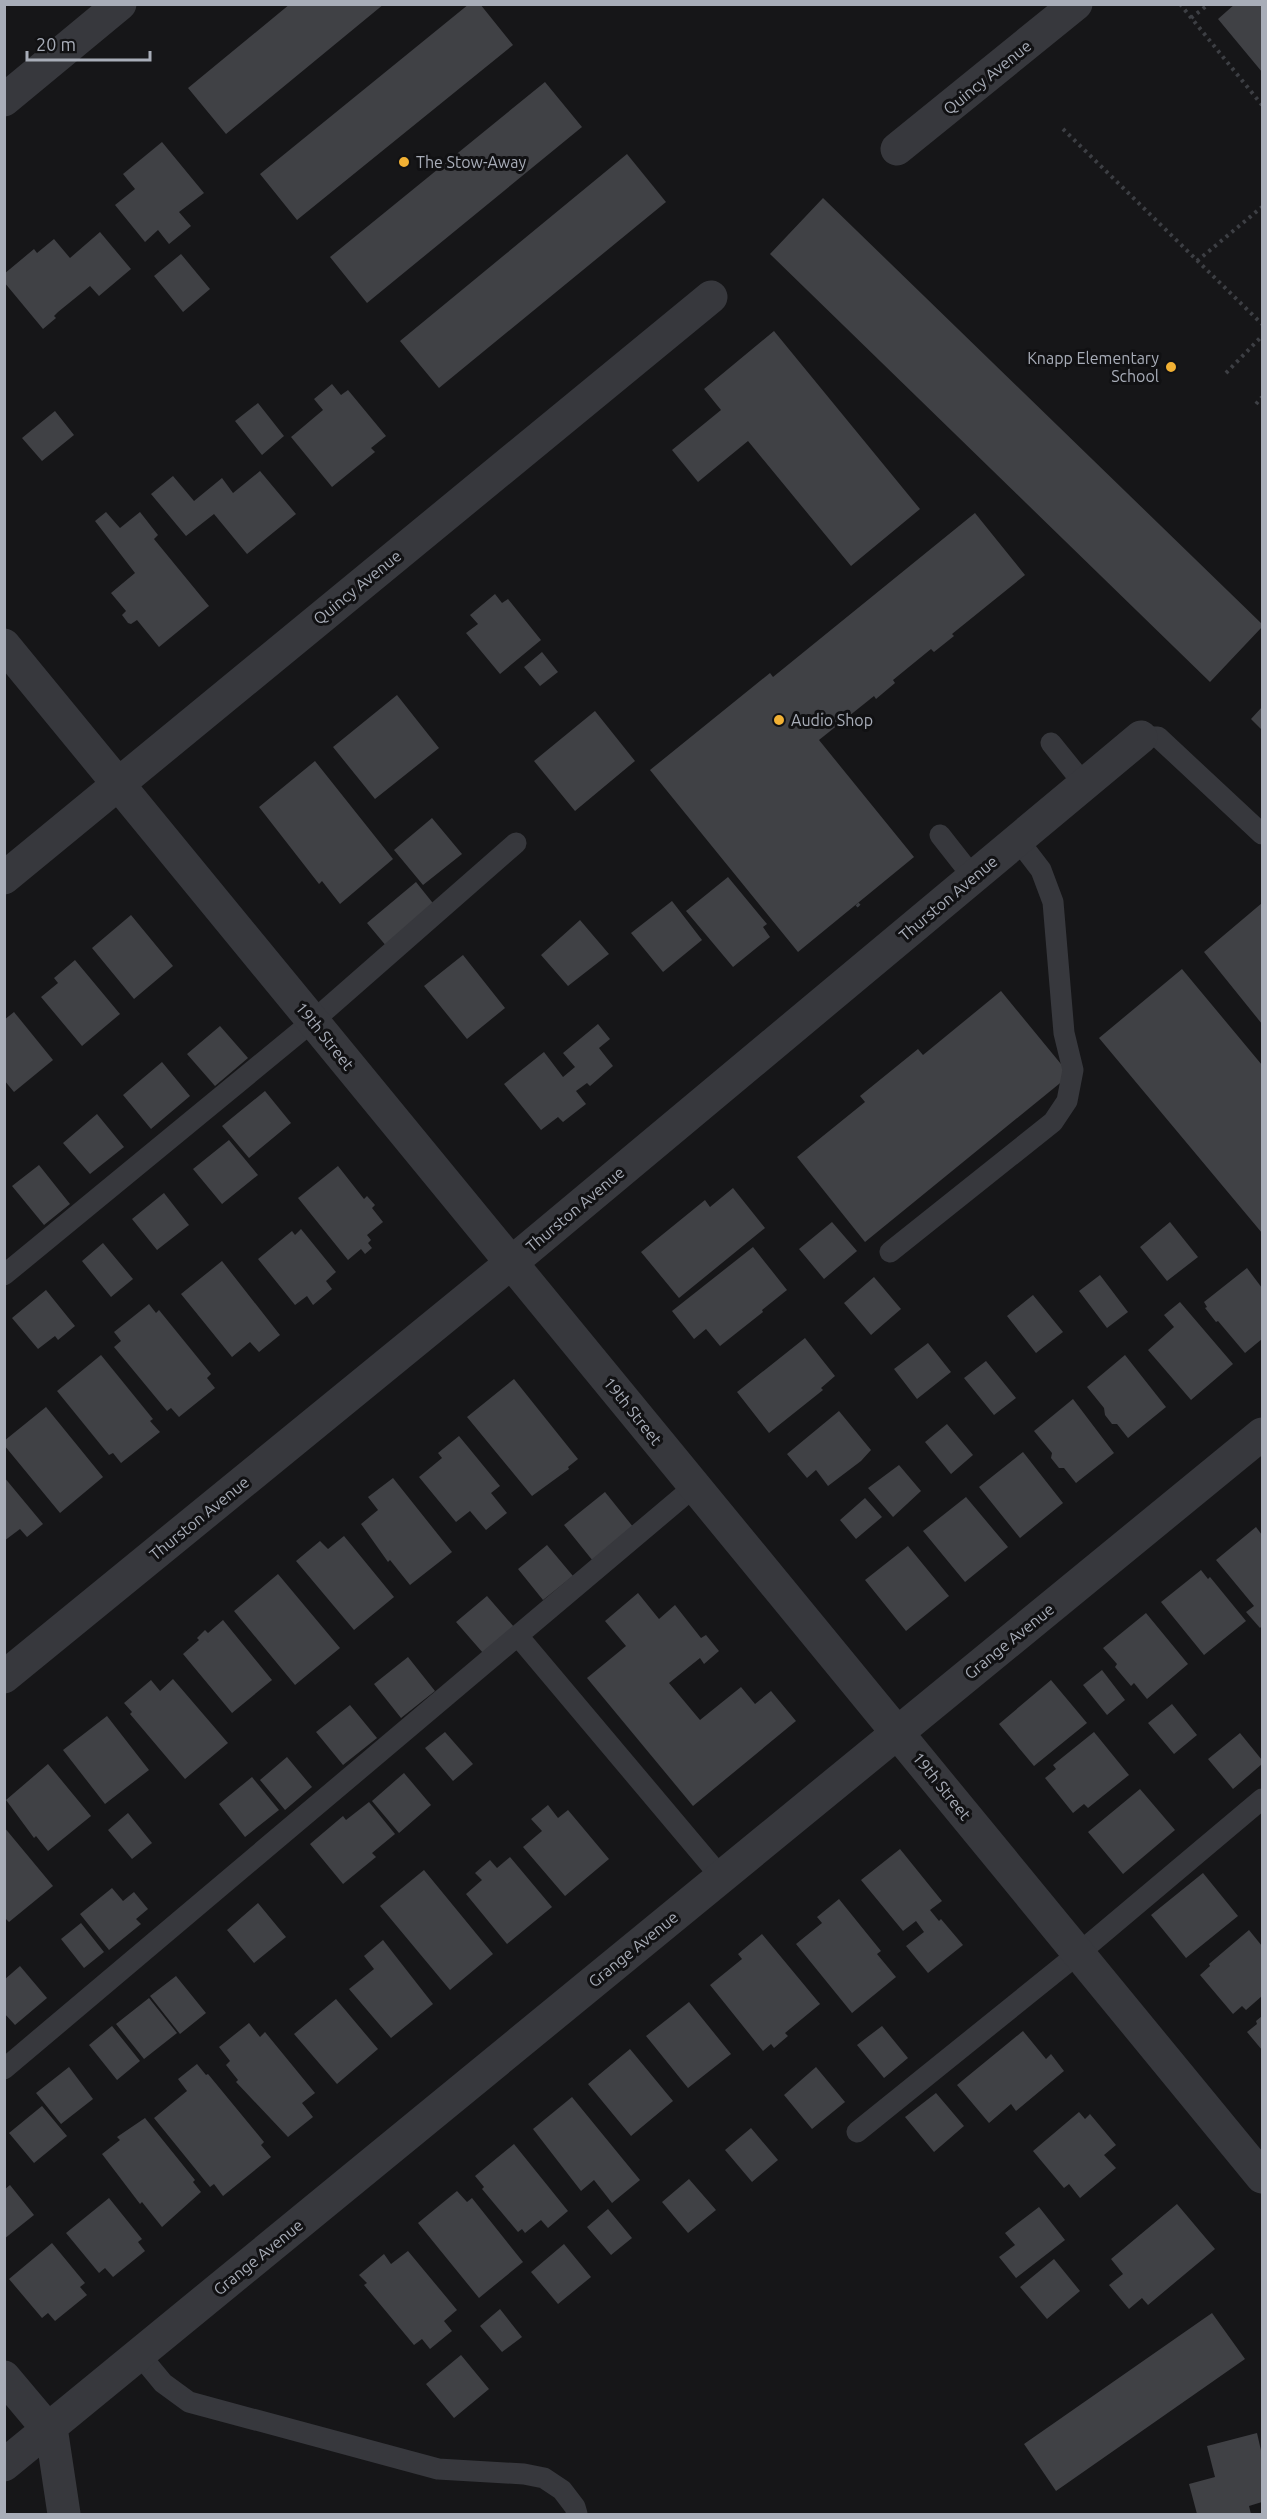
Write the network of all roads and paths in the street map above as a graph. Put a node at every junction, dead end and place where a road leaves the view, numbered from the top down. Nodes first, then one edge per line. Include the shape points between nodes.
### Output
1 (120, 4) edge
2 (1076, 4) edge
3 (1180, 4) edge
4 (1209, 4) edge
5 (1191, 18) junction
6 (4, 100) edge
7 (1263, 105) edge
8 (1063, 129) dead end
9 (897, 149) dead end
10 (1263, 207) edge
11 (1197, 261) junction
12 (711, 297) dead end
13 (1263, 324) edge
14 (1263, 336) edge
15 (1226, 373) dead end
16 (1263, 397) edge
17 (1256, 404) dead end
18 (4, 645) edge
19 (1141, 737) joint
20 (1051, 743) dead end
21 (118, 782) junction
22 (1084, 784) junction
23 (1263, 834) edge
24 (940, 835) dead end
25 (1018, 840) junction
26 (516, 843) dead end
27 (973, 877) junction
28 (4, 878) edge
29 (857, 904) dead end
30 (861, 908) dead end
31 (313, 1022) junction
32 (890, 1252) dead end
33 (511, 1263) junction
34 (4, 1275) edge
35 (1263, 1434) edge
36 (695, 1486) junction
37 (519, 1635) junction
38 (4, 1677) edge
39 (898, 1733) junction
40 (1263, 1799) edge
41 (721, 1877) junction
42 (1078, 1953) junction
43 (4, 2069) edge
44 (857, 2132) dead end
45 (1263, 2177) edge
46 (139, 2354) junction
47 (4, 2377) edge
48 (48, 2429) junction
49 (4, 2464) edge
50 (64, 2514) edge
51 (576, 2514) edge

1 - 6 street
2 - 9 street, Quincy Avenue
3 - 5 path
4 - 5 path
5 - 7 path
8 - 11 path
10 - 11 path
11 - 13 path
12 - 21 street, Quincy Avenue
14 - 15 path
16 - 17 path
18 - 21 street, 19th Street
19 - 22 street, Thurston Avenue
19 - 23 lane via 1158,737
20 - 22 lane
21 - 28 street, Quincy Avenue
21 - 31 street, 19th Street
22 - 25 street, Thurston Avenue
24 - 27 lane
25 - 27 street, Thurston Avenue
25 - 32 lane via 1041,870 1053,902 1064,1033 1072,1070 1068,1101 1053,1122
26 - 31 lane
27 - 33 street, Thurston Avenue
29 - 30 path
31 - 33 street, 19th Street
31 - 34 lane
33 - 36 street, 19th Street
33 - 38 street, Thurston Avenue
35 - 39 street, Grange Avenue
36 - 37 lane
36 - 39 street, 19th Street
37 - 41 lane
37 - 43 lane
39 - 41 street, Grange Avenue
39 - 42 street, 19th Street
40 - 42 lane
41 - 46 street, Grange Avenue
42 - 44 lane
42 - 45 street, 19th Street
46 - 48 street, Grange Avenue
46 - 51 lane via 163,2384 189,2402 438,2469 544,2478 562,2490
47 - 48 street
48 - 49 street, Grange Avenue
48 - 50 street via 52,2434

